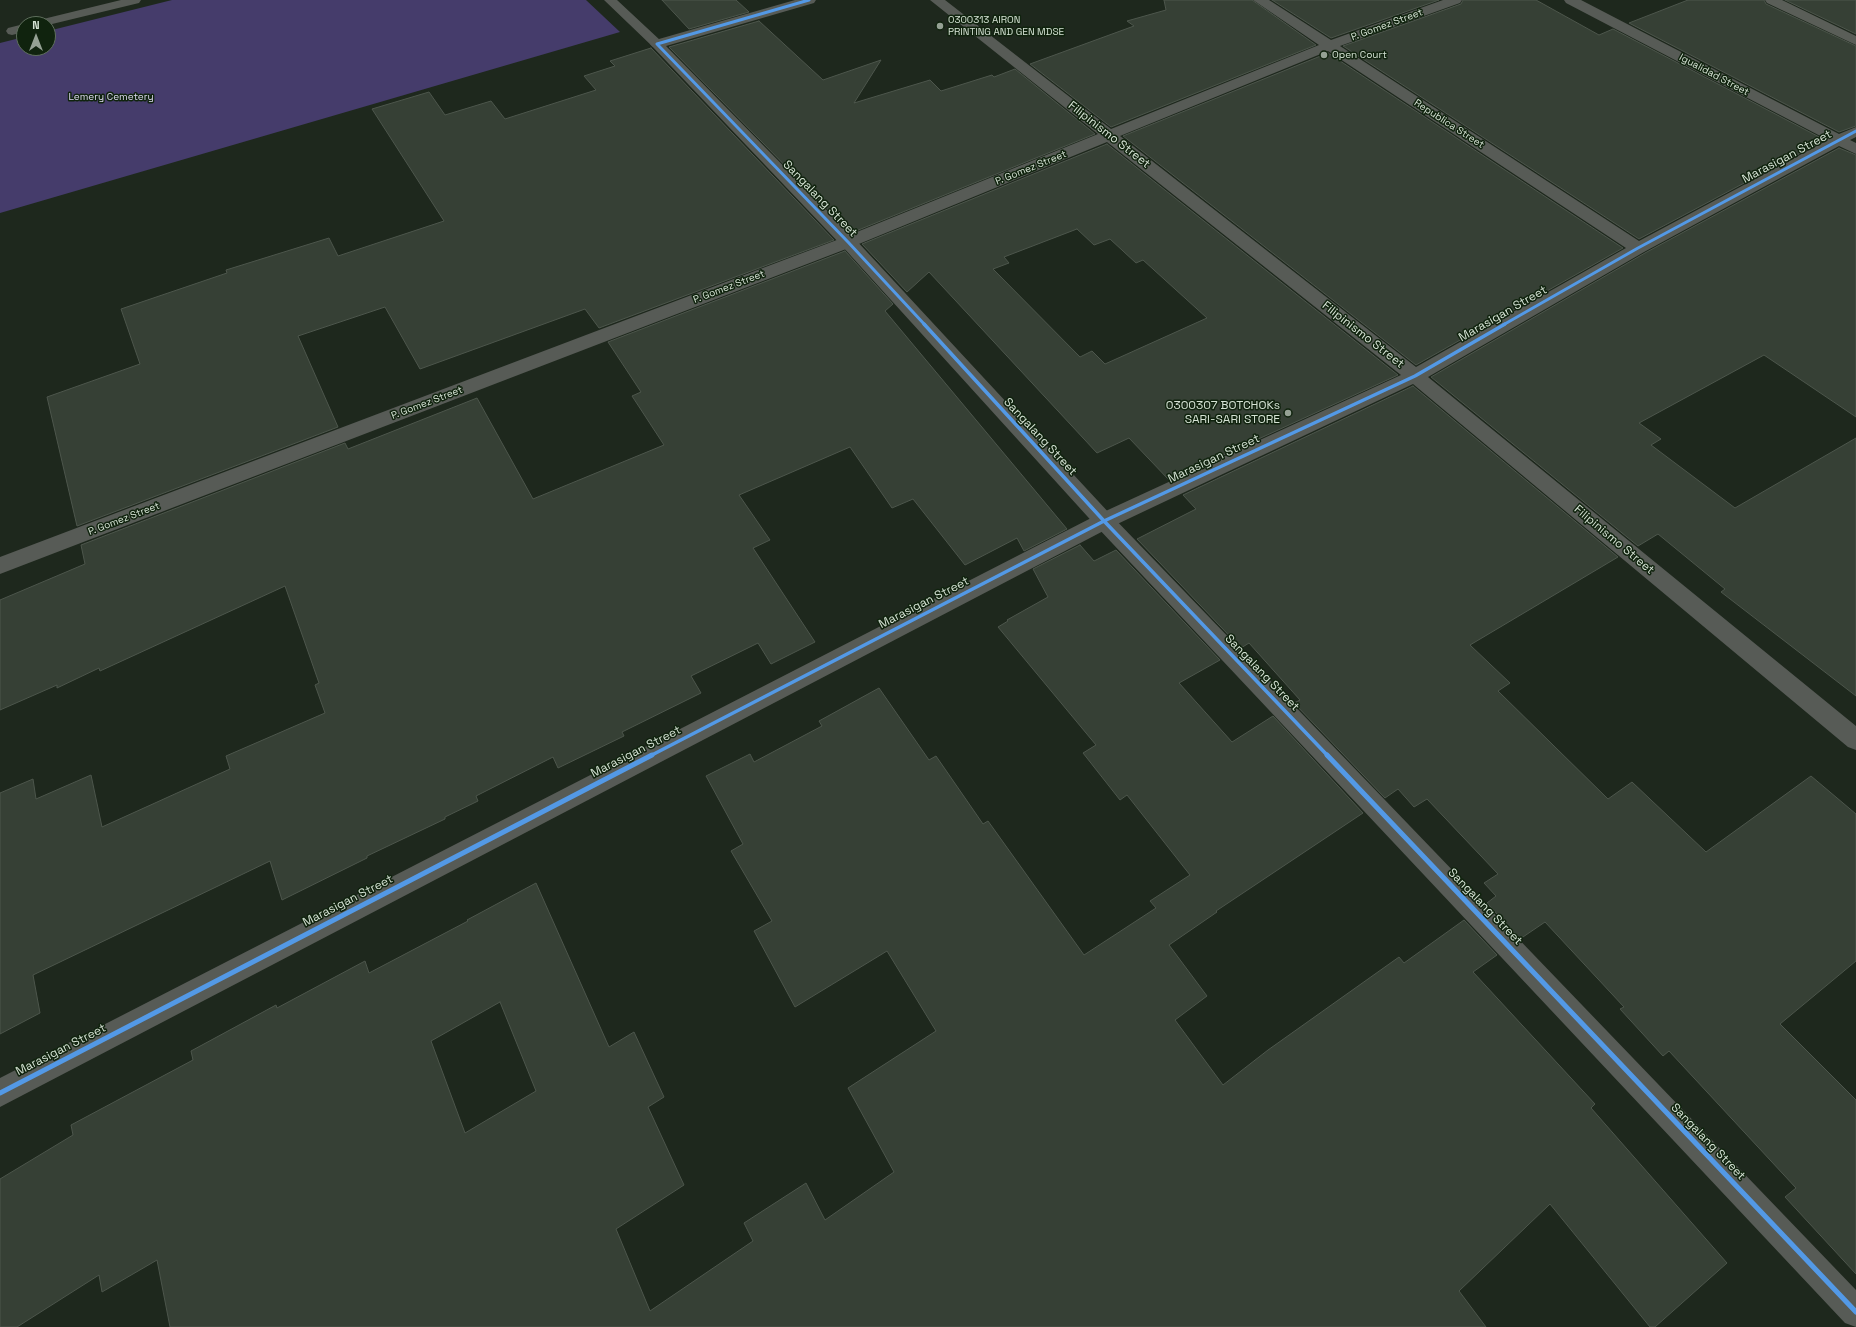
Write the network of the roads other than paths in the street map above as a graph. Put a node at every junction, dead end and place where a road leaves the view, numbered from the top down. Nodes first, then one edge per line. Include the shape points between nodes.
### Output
1 (135, 0) edge
2 (610, 0) edge
3 (809, 0) edge
4 (937, 0) edge
5 (1260, 0) edge
6 (1455, 0) edge
7 (1571, 0) edge
8 (1772, 0) edge
9 (56, 20) edge
10 (1856, 41) edge
11 (657, 44) junction
12 (1331, 45) junction
13 (1111, 136) junction
14 (1850, 140) edge
15 (848, 242) junction
16 (1638, 248) junction
17 (1415, 376) junction
18 (1104, 521) junction
19 (0, 566) edge
20 (1856, 740) edge
21 (0, 1093) edge
22 (1856, 1312) edge

1 - 9 lane
2 - 11 lane
3 - 11 street
4 - 13 street, Filipinismo Street
5 - 12 street, Republica Street
6 - 12 street, P. Gomez Street
7 - 14 street, Igualidad Street
8 - 10 main road
11 - 15 street, Sangalang Street
12 - 13 street, P. Gomez Street
12 - 16 street, Republica Street
13 - 15 street, P. Gomez Street
13 - 17 street, Filipinismo Street
14 - 16 street, Marasigan Street
15 - 18 street, Sangalang Street
15 - 19 street, P. Gomez Street
16 - 17 street, Marasigan Street
17 - 18 street, Marasigan Street
17 - 20 street, Filipinismo Street
18 - 21 street, Marasigan Street
18 - 22 street, Sangalang Street

